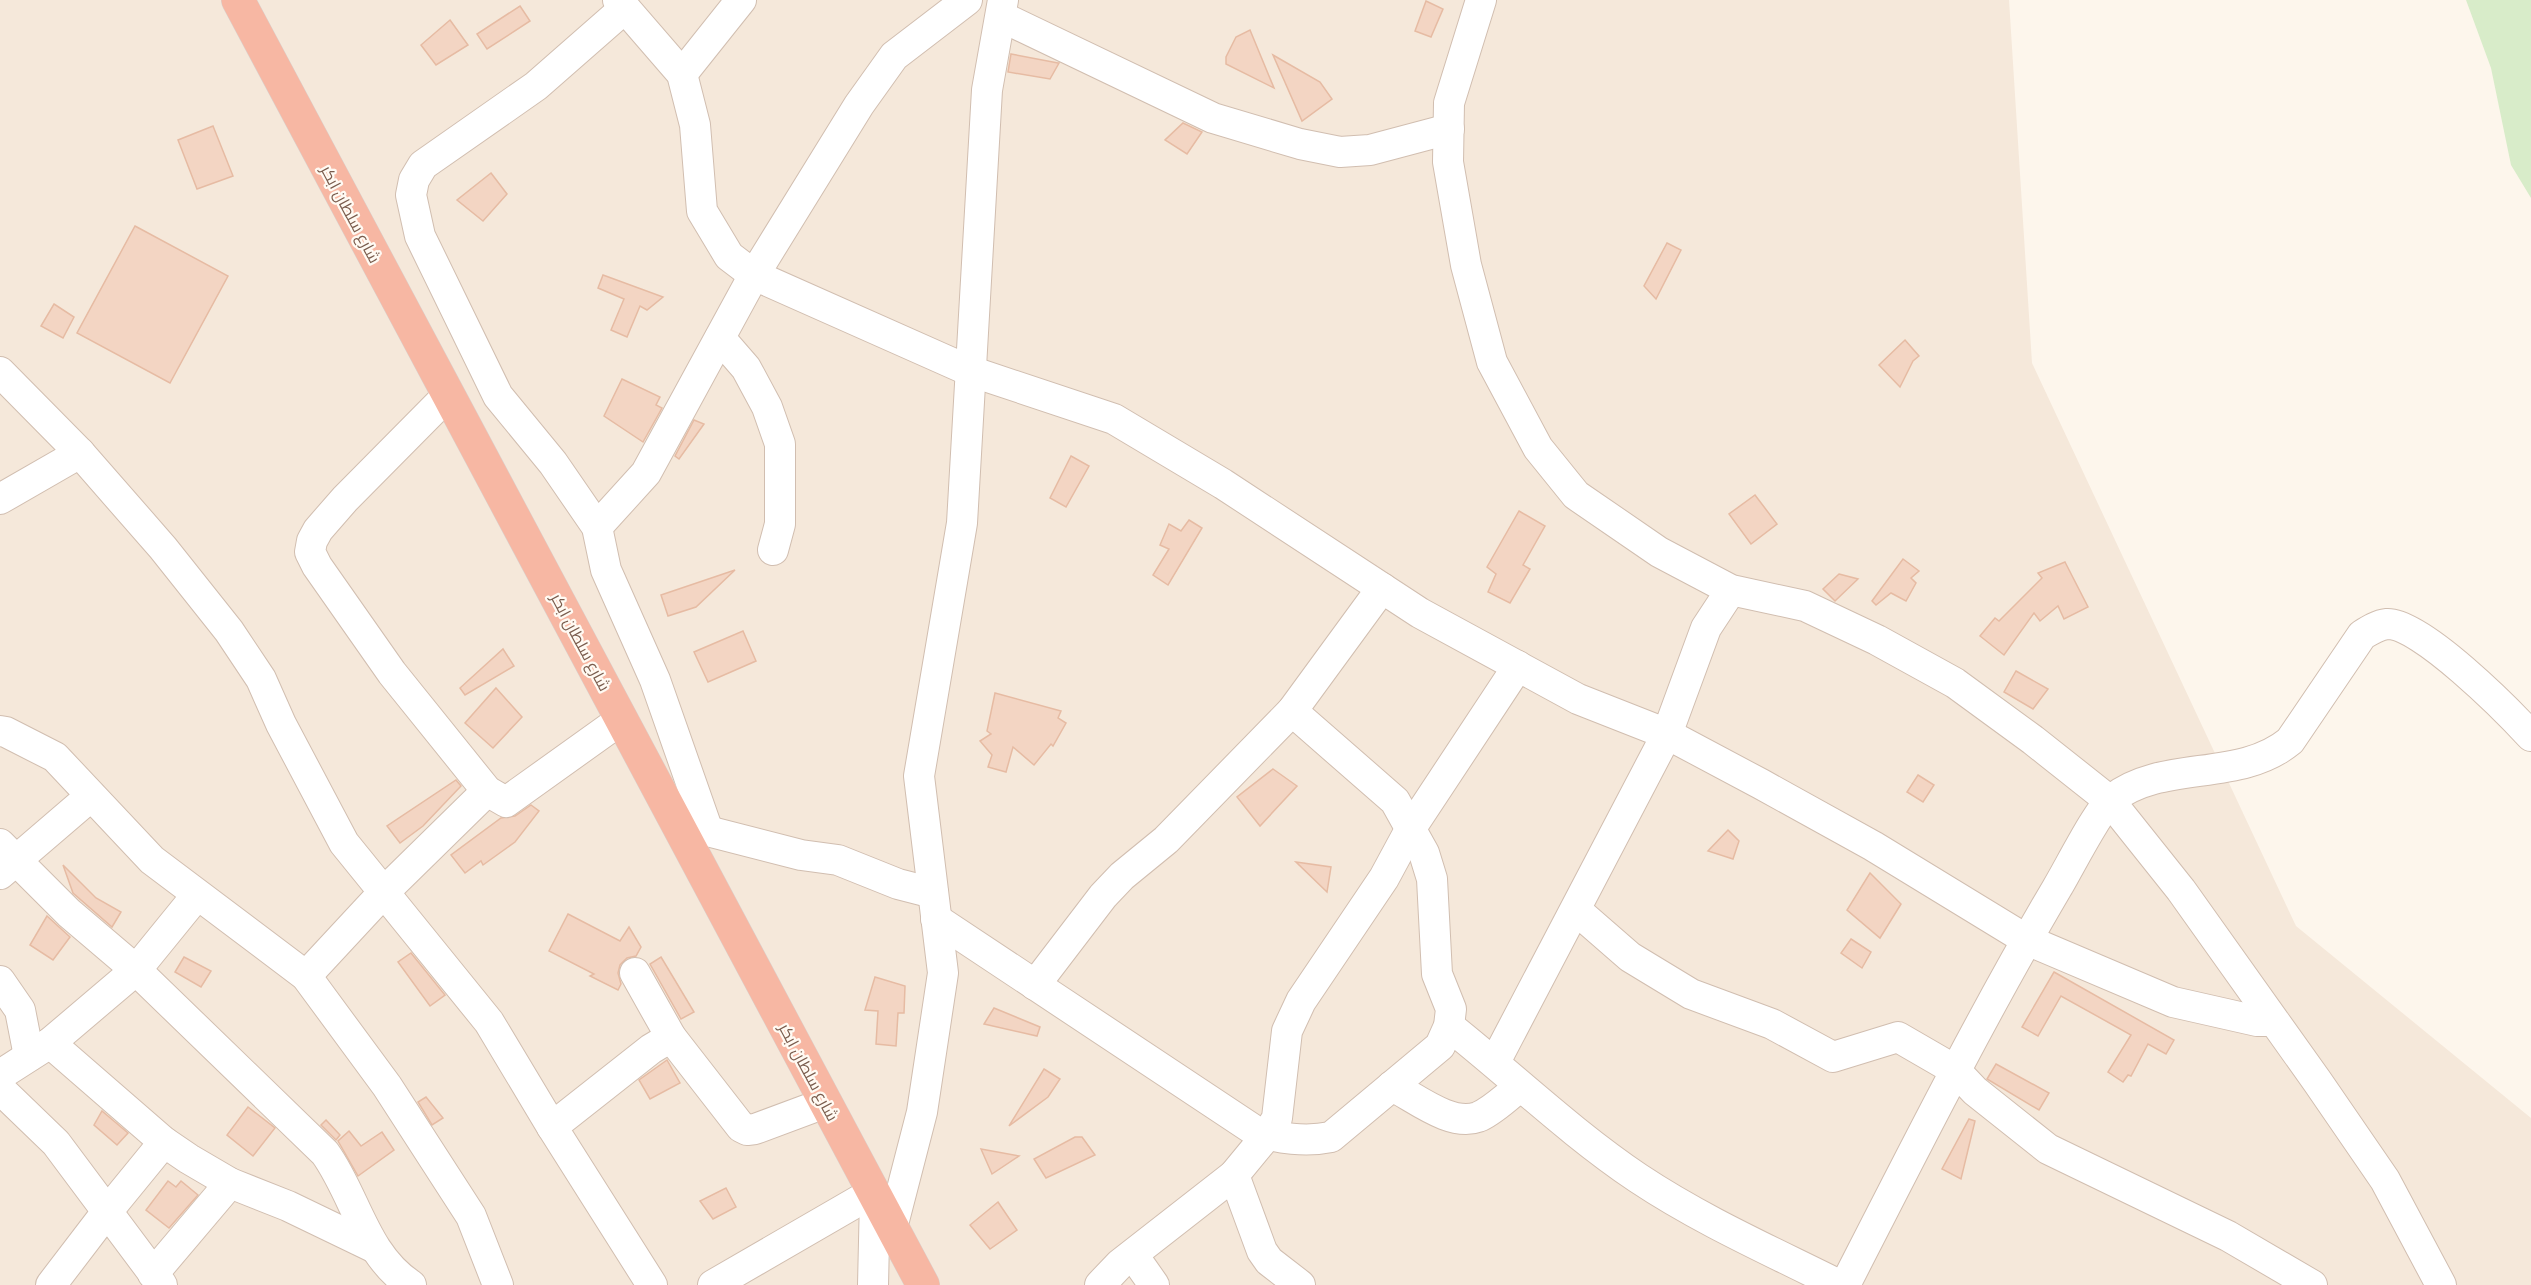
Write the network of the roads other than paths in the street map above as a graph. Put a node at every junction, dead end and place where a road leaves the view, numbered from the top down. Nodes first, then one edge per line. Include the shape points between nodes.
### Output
1 (238, 0) edge
2 (741, 0) edge
3 (967, 0) edge
4 (1481, 0) edge
5 (621, 4) edge
6 (1002, 8) edge
7 (682, 74) junction
8 (1449, 129) junction
9 (754, 275) junction
10 (720, 338) junction
11 (970, 371) junction
12 (0, 372) edge
13 (448, 395) junction
14 (80, 453) junction
15 (0, 499) edge
16 (597, 527) junction
17 (772, 550) dead end
18 (1382, 588) junction
19 (1731, 590) junction
20 (1518, 666) junction
21 (1292, 711) junction
22 (622, 719) junction
23 (0, 731) edge
24 (1667, 734) junction
25 (2531, 736) edge
26 (487, 791) junction
27 (92, 795) junction
28 (2110, 801) junction
29 (693, 827) junction
30 (1411, 828) junction
31 (5, 859) edge
32 (384, 892) junction
33 (197, 895) junction
34 (935, 906) junction
35 (1576, 910) junction
36 (2026, 940) junction
37 (136, 970) junction
38 (635, 973) dead end
39 (306, 976) junction
40 (0, 981) edge
41 (1035, 985) junction
42 (2273, 1020) junction
43 (1449, 1026) junction
44 (671, 1037) junction
45 (1495, 1062) junction
46 (14, 1066) edge
47 (1955, 1070) junction
48 (1392, 1086) junction
49 (1520, 1087) junction
50 (825, 1103) junction
51 (552, 1127) junction
52 (1267, 1135) junction
53 (164, 1142) junction
54 (1234, 1175) junction
55 (230, 1183) junction
56 (874, 1195) junction
57 (106, 1213) junction
58 (892, 1228) junction
59 (373, 1247) junction
60 (1132, 1255) junction
61 (157, 1281) edge
62 (399, 1282) edge
63 (2301, 1282) edge
64 (51, 1285) edge
65 (498, 1285) edge
66 (652, 1285) edge
67 (713, 1285) edge
68 (873, 1285) edge
69 (923, 1285) edge
70 (1100, 1285) edge
71 (1154, 1285) edge
72 (1300, 1285) edge
73 (1839, 1285) edge
74 (1845, 1285) edge
75 (2441, 1285) edge

1 - 13 highway, شارع سلطان ابكر
2 - 7 street
3 - 9 street via 894,56 859,105
4 - 8 street via 1449,104
5 - 7 street
5 - 16 street via 537,86 423,165 411,195 420,236 498,396 553,463
6 - 8 street via 1213,118 1300,144 1340,152 1370,150
6 - 11 street via 987,90
7 - 9 street via 695,125 702,211 729,256
8 - 19 street via 1448,162 1466,265 1492,362 1538,448 1576,495 1659,552
9 - 10 street
9 - 11 street
10 - 16 street via 646,472
10 - 17 street via 746,368 767,407 780,444 780,524
11 - 18 street via 1114,419 1223,484
11 - 34 street via 962,523 919,776
12 - 14 street
13 - 22 highway, شارع سلطان ابكر
13 - 26 street via 338,507 318,530 310,552 392,673
14 - 15 street
14 - 32 street via 229,631 261,679 344,843
16 - 29 street via 606,570 655,680
18 - 20 street
18 - 21 street
19 - 24 street via 1706,628
19 - 28 street via 1805,606 1955,683
20 - 24 street via 1578,699
20 - 30 street
21 - 30 street via 1395,801
21 - 41 street via 1166,840 1102,896
22 - 26 street via 506,802
22 - 29 highway, شارع سلطان ابكر
23 - 27 street via 55,757
24 - 35 street
24 - 36 street via 1873,846
25 - 28 street via 2498,701 2418,635 2389,624 2362,635 2290,741 2275,753 2254,762 2138,782
26 - 32 street
27 - 31 street
27 - 33 street via 152,860
28 - 36 street
28 - 42 street via 2181,890
29 - 34 street via 801,855 838,860 898,884
29 - 50 highway, شارع سلطان ابكر
30 - 43 street via 1432,879 1437,974 1451,1009
30 - 52 street via 1384,878 1287,1031 1277,1118
31 - 37 street
32 - 39 street
32 - 51 street via 489,1022
33 - 37 street
33 - 39 street
34 - 41 street
34 - 58 street via 943,973 922,1112
35 - 45 street
35 - 47 street via 1630,957 1691,994 1772,1024 1833,1057 1898,1037
36 - 42 street via 2173,1002 2257,1021
36 - 47 street
37 - 46 street
37 - 59 street via 325,1153 340,1173
38 - 44 street
39 - 65 street via 393,1095 471,1216
40 - 46 street via 20,1010
41 - 52 street via 1242,1123
42 - 75 street via 2385,1180
43 - 45 street
43 - 48 street via 1440,1046
44 - 50 street via 747,1130
44 - 51 street
45 - 49 street
46 - 53 street
46 - 57 street via 56,1143
47 - 63 street via 1975,1091 2048,1149 2228,1236
47 - 74 street
48 - 49 street via 1452,1117 1464,1119 1479,1116
48 - 52 street via 1331,1137 1315,1140
49 - 73 street via 1636,1177 1696,1214
50 - 56 highway, شارع سلطان ابكر
51 - 66 street
52 - 54 street
53 - 55 street
53 - 57 street
54 - 60 street
54 - 72 street via 1262,1251
55 - 59 street
55 - 61 street
56 - 58 highway, شارع سلطان ابكر
56 - 67 street
56 - 68 street
57 - 61 street
57 - 64 street
58 - 69 highway, شارع سلطان ابكر
59 - 62 street
60 - 70 street
60 - 71 street

